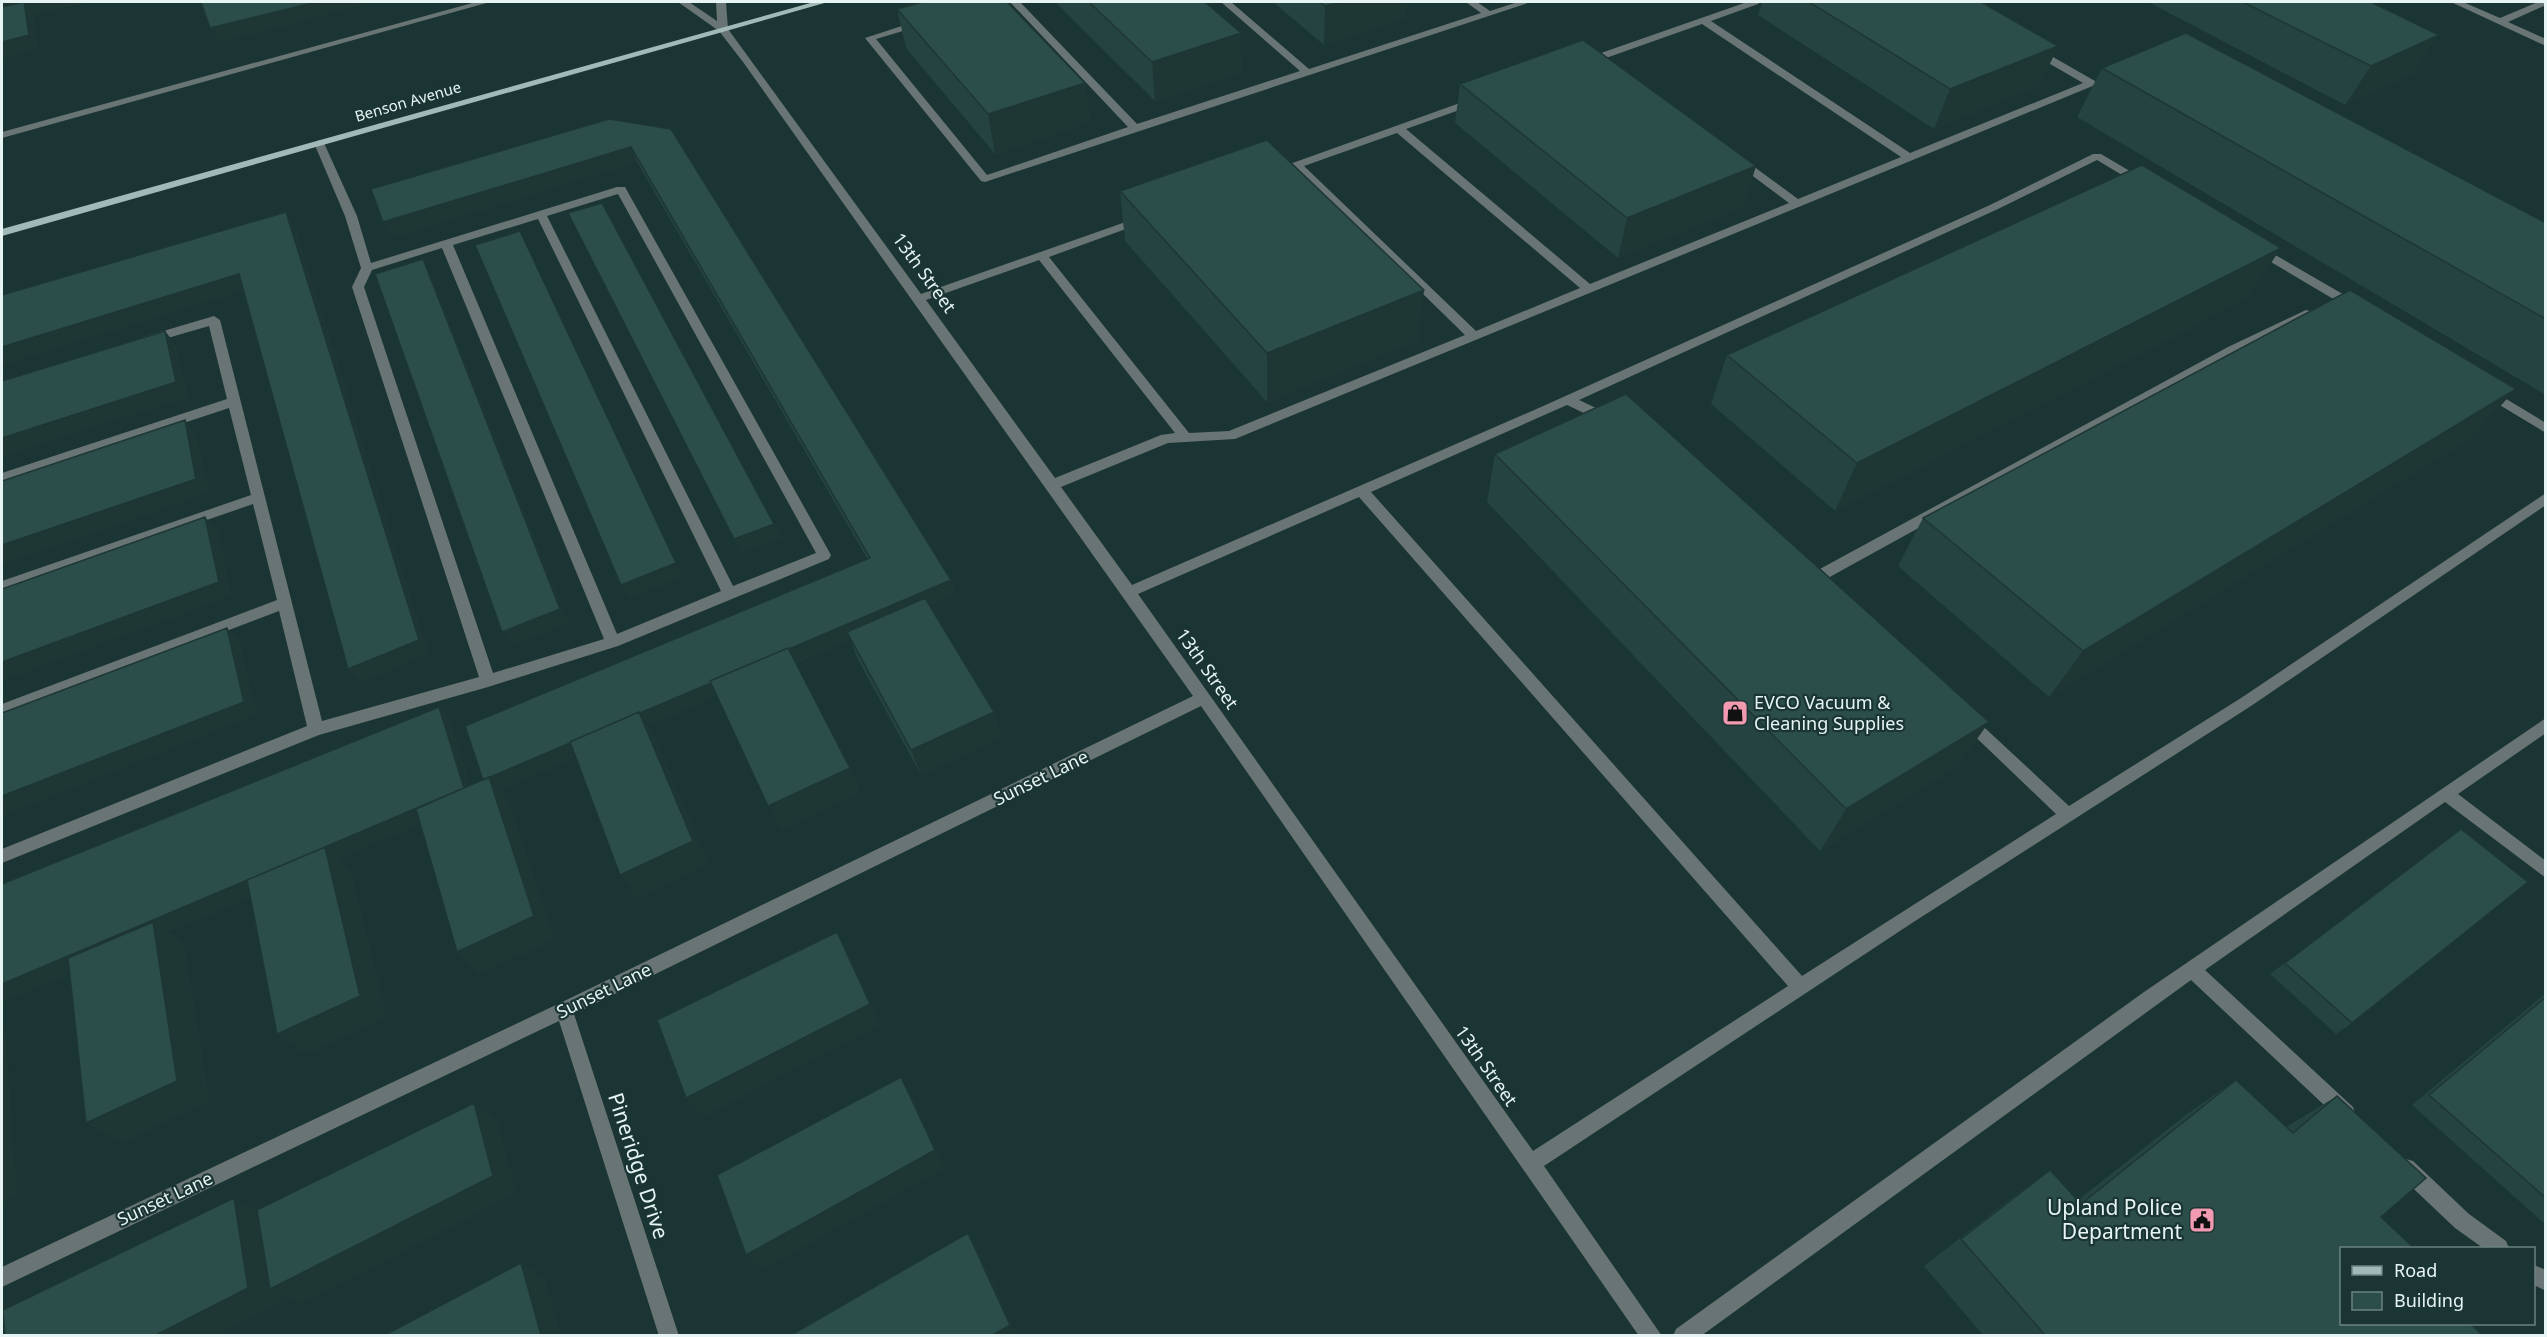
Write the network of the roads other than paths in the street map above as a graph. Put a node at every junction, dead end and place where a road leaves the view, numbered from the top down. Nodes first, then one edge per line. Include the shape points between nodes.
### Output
1 (485, 2) edge
2 (683, 2) edge
3 (721, 2) edge
4 (823, 2) edge
5 (1015, 2) edge
6 (1226, 2) edge
7 (1471, 2) edge
8 (1526, 2) edge
9 (1755, 2) edge
10 (2456, 2) edge
11 (2545, 2) edge
12 (1488, 14) junction
13 (936, 18) edge
14 (1703, 20) junction
15 (2500, 22) junction
16 (723, 29) junction
17 (2546, 43) edge
18 (2029, 48) edge
19 (1575, 65) edge
20 (1307, 72) junction
21 (1487, 97) edge
22 (1135, 128) junction
23 (1398, 128) junction
24 (2, 135) edge
25 (319, 143) junction
26 (1731, 155) edge
27 (1909, 157) junction
28 (1297, 165) junction
29 (1263, 176) edge
30 (2148, 186) edge
31 (1797, 203) junction
32 (541, 214) junction
33 (1152, 216) edge
34 (2, 232) edge
35 (446, 243) junction
36 (2250, 244) edge
37 (1041, 255) junction
38 (367, 268) junction
39 (1588, 289) junction
40 (2341, 297) junction
41 (918, 299) junction
42 (2370, 316) edge
43 (1474, 336) junction
44 (136, 344) edge
45 (2477, 385) edge
46 (1567, 400) junction
47 (235, 401) junction
48 (1617, 423) edge
49 (2546, 429) edge
50 (1185, 437) junction
51 (2, 478) edge
52 (1052, 485) junction
53 (1362, 491) junction
54 (259, 497) junction
55 (2546, 498) edge
56 (1812, 580) edge
57 (2, 586) edge
58 (1129, 592) junction
59 (730, 594) junction
60 (285, 603) junction
61 (613, 642) junction
62 (488, 681) junction
63 (1203, 698) junction
64 (1953, 706) edge
65 (2, 710) edge
66 (2546, 724) edge
67 (316, 729) junction
68 (2445, 793) junction
69 (2068, 815) junction
70 (2, 856) edge
71 (2546, 871) edge
72 (2192, 969) junction
73 (1800, 987) junction
74 (564, 1010) junction
75 (2359, 1125) edge
76 (2393, 1157) edge
77 (1531, 1164) junction
78 (2498, 1247) edge
79 (2, 1277) edge
80 (669, 1335) edge
81 (1652, 1335) edge
82 (1683, 1335) edge

1 - 24 street
2 - 16 street, 13th Street
3 - 16 street
4 - 16 main road, Benson Avenue
5 - 22 street
6 - 20 street
7 - 12 street
8 - 12 street
9 - 14 street
10 - 15 street
11 - 15 street
12 - 20 street
13 - 22 street via 870,38 985,179
14 - 19 street via 1602,61
14 - 27 street
15 - 17 street
16 - 25 main road, Benson Avenue
16 - 41 street, 13th Street
18 - 27 street via 2091,83
20 - 22 street
21 - 23 street
23 - 28 street
23 - 39 street
25 - 34 main road, Benson Avenue
25 - 38 street via 351,216
26 - 31 street
27 - 31 street
28 - 29 street
28 - 43 street
30 - 46 street via 2097,156 1994,207
31 - 39 street
32 - 35 street
32 - 59 street
32 - 59 street via 621,189 824,555
33 - 37 street
35 - 38 street
35 - 61 street
36 - 40 street
37 - 41 street
37 - 50 street
38 - 62 street via 358,287
39 - 43 street
40 - 42 street
40 - 56 street via 2232,350
41 - 52 street, 13th Street
43 - 50 street via 1230,436
44 - 47 street via 214,320
45 - 49 street
46 - 48 street
46 - 53 street
47 - 51 street
47 - 54 street
50 - 52 street via 1166,438
52 - 58 street, 13th Street
53 - 58 street
53 - 73 street
54 - 57 street
54 - 60 street
55 - 69 street via 2246,702
58 - 63 street, 13th Street
59 - 61 street
60 - 65 street
60 - 67 street
61 - 62 street
62 - 67 street
63 - 74 street, Sunset Lane
63 - 77 street, 13th Street
64 - 69 street
66 - 68 street
67 - 70 street
68 - 71 street
68 - 72 street
69 - 73 street
72 - 75 street
72 - 82 street
73 - 77 street
74 - 79 street, Sunset Lane
74 - 80 street, Pineridge Drive
76 - 78 street via 2462,1221
77 - 81 street, 13th Street

